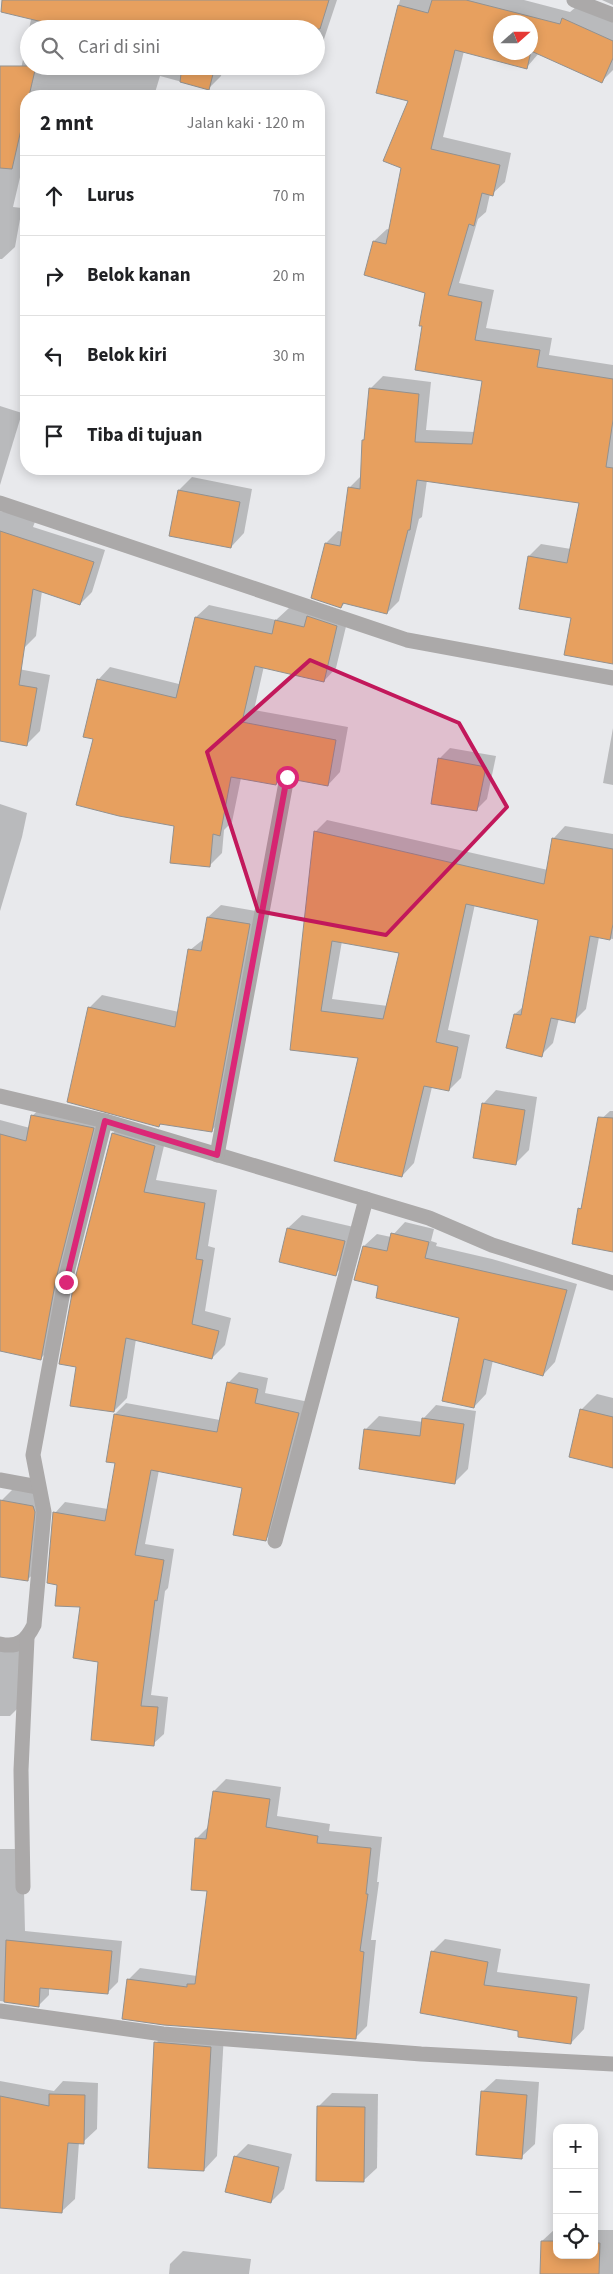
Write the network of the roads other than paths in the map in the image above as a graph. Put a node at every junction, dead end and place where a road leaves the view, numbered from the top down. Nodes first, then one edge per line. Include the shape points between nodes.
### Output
1 (574, 0) edge
2 (613, 15) edge
3 (0, 503) edge
4 (613, 678) edge
5 (287, 777) dead end
6 (0, 1096) edge
7 (105, 1121) junction
8 (217, 1155) junction
9 (366, 1199) junction
10 (613, 1283) edge
11 (0, 1480) edge
12 (38, 1487) junction
13 (275, 1541) dead end
14 (28, 1638) junction
15 (0, 1644) edge
16 (23, 1887) dead end
17 (0, 2011) edge
18 (613, 2064) edge

1 - 2 street
3 - 4 street via 407,640
5 - 8 street
6 - 7 street
7 - 8 street
7 - 12 street via 66,1282 33,1455
8 - 9 street
9 - 10 street via 429,1218 492,1245
9 - 13 street
11 - 12 street
12 - 14 street via 44,1512 43,1530 34,1625
14 - 15 street via 20,1644
14 - 16 street via 21,1770
17 - 18 street via 163,2034 422,2054

